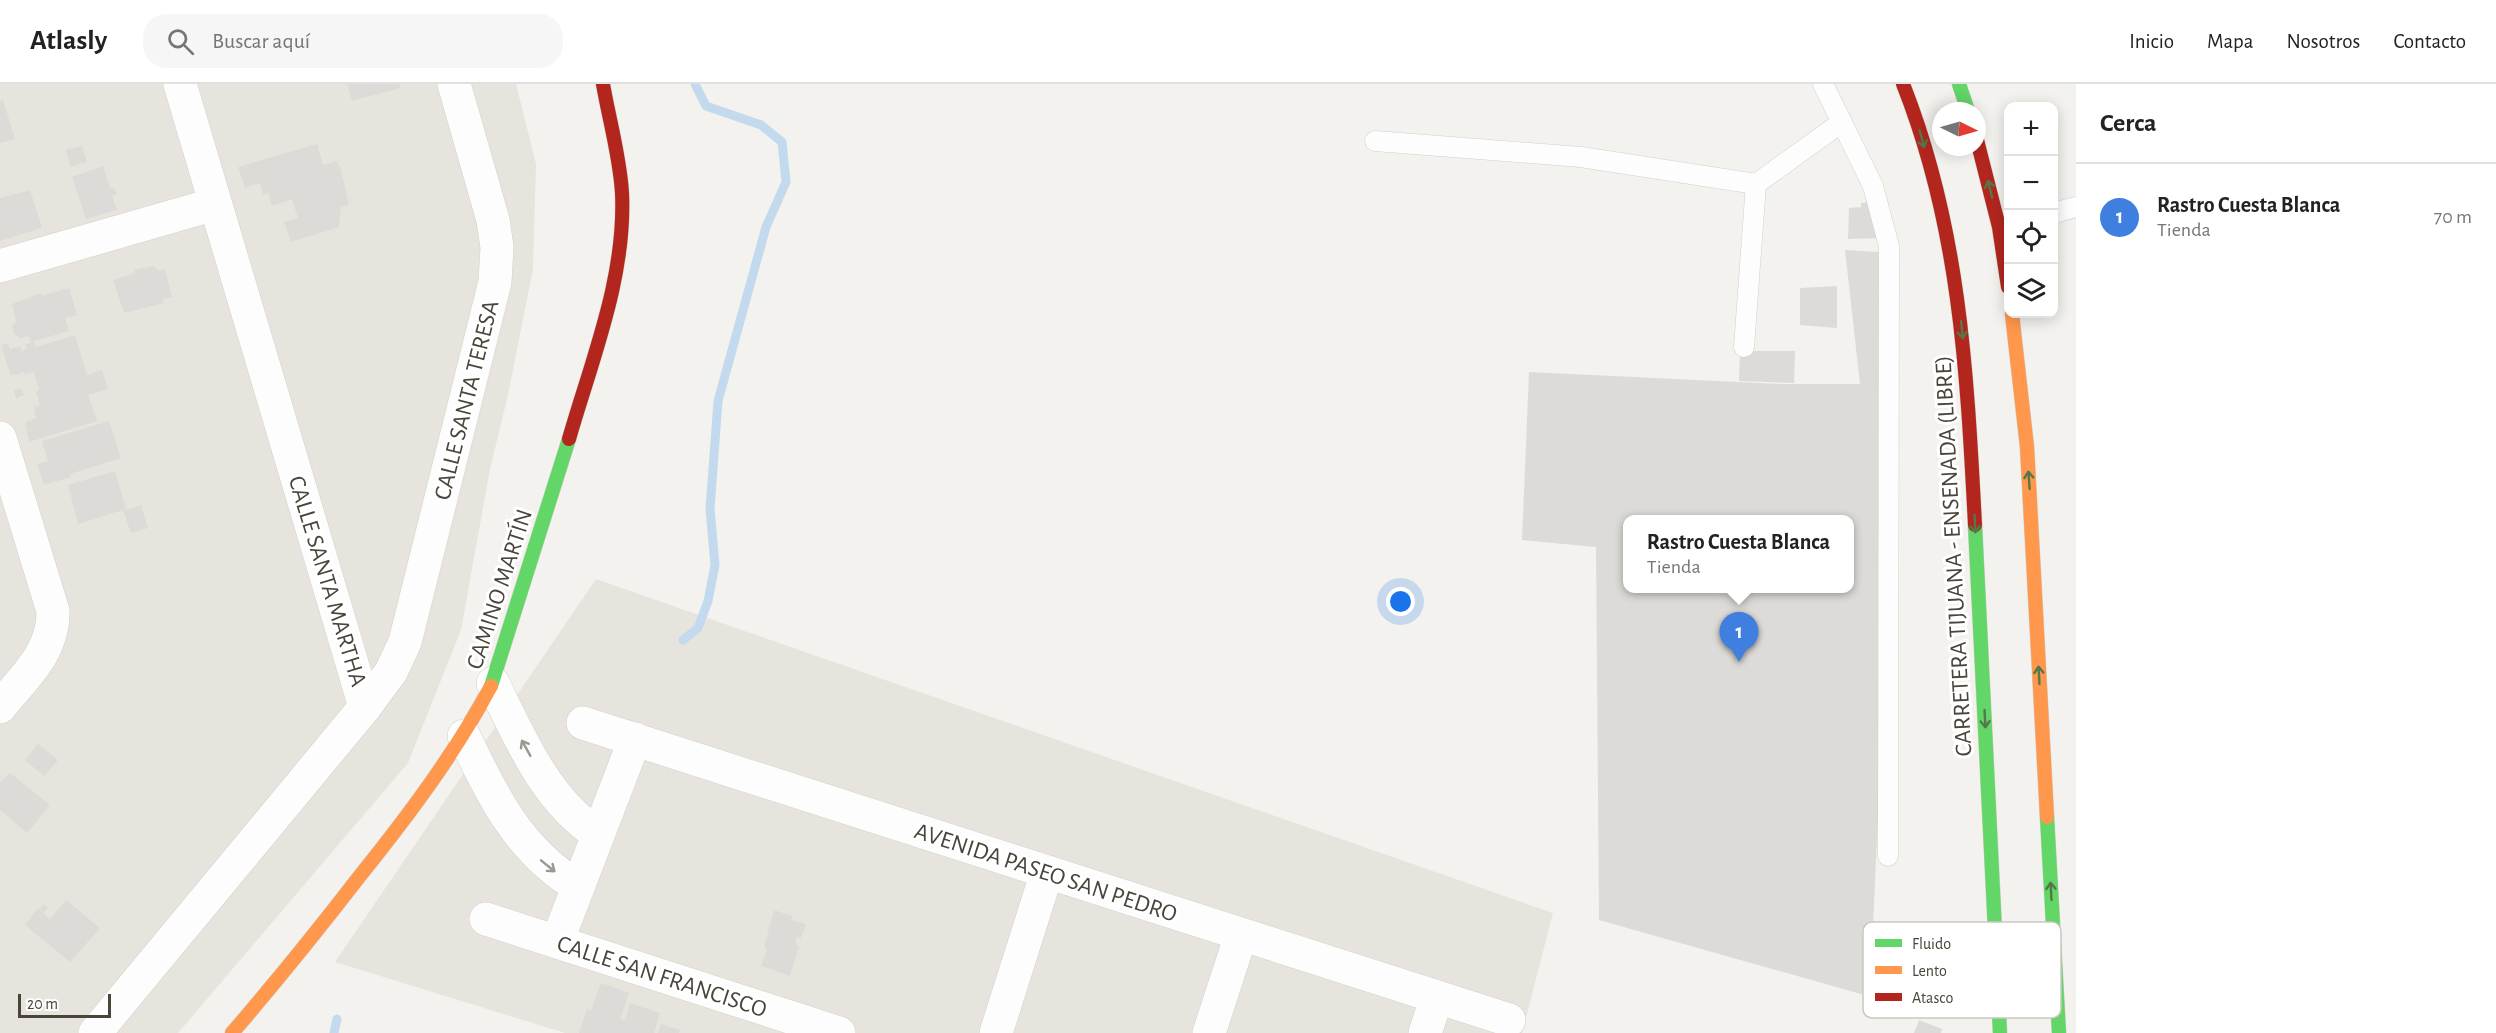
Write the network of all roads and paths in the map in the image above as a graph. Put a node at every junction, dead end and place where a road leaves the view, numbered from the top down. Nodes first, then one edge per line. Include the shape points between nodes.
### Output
1 (180, 84) edge
2 (454, 84) edge
3 (603, 84) edge
4 (1823, 84) edge
5 (1903, 84) edge
6 (1959, 84) edge
7 (1965, 102) edge
8 (1842, 122) junction
9 (1375, 141) dead end
10 (1982, 156) edge
11 (1756, 184) junction
12 (215, 204) junction
13 (2076, 207) edge
14 (2058, 212) edge
15 (2004, 226) edge
16 (0, 266) edge
17 (2013, 318) edge
18 (1744, 347) dead end
19 (0, 438) edge
20 (493, 683) junction
21 (0, 707) edge
22 (365, 707) junction
23 (583, 723) dead end
24 (464, 736) junction
25 (635, 740) junction
26 (598, 834) junction
27 (1888, 856) dead end
28 (1047, 872) junction
29 (578, 886) junction
30 (486, 919) dead end
31 (1994, 922) edge
32 (2053, 922) edge
33 (1241, 934) junction
34 (557, 942) junction
35 (1437, 997) junction
36 (1999, 1018) edge
37 (2058, 1018) edge
38 (1509, 1020) dead end
39 (95, 1033) edge
40 (232, 1033) edge
41 (839, 1033) edge
42 (996, 1033) edge
43 (1209, 1033) edge
44 (1425, 1033) edge
45 (2000, 1033) edge
46 (2059, 1033) edge

1 - 12 street, CALLE SANTA MARTHA
2 - 22 street, CALLE SANTA TERESA via 494,220 495,282 405,642 391,672
3 - 20 main road, CAMINO MARTÍN via 622,192 619,253 612,293
4 - 8 lane
5 -> 31 main road, CARRETERA TIJUANA - ENSENADA (LIBRE) via 1941,203 1958,287 1966,362
6 - 7 main road
8 - 11 lane
8 - 27 lane via 1873,186 1889,246
9 - 11 lane via 1581,157
15 -> 10 main road
11 - 18 lane
12 - 16 street
12 - 22 street, CALLE SANTA MARTHA
13 - 14 lane
32 -> 17 main road via 2027,447
19 - 21 street via 53,611 54,630 46,650
20 - 24 main road, CAMINO MARTÍN
26 -> 20 street via 557,797 533,761
22 - 39 street, CALLE SANTA MARTHA
23 - 25 street, AVENIDA PASEO SAN PEDRO
24 -> 29 street via 486,781 524,840 539,859
24 - 40 main road, CAMINO MARTÍN via 420,800
25 - 26 street
25 - 28 street, AVENIDA PASEO SAN PEDRO
26 - 29 street
28 - 33 street, AVENIDA PASEO SAN PEDRO
28 - 42 street
29 - 34 street
30 - 34 street, CALLE SAN FRANCISCO
33 - 35 street, AVENIDA PASEO SAN PEDRO
33 - 43 street
34 - 41 street, CALLE SAN FRANCISCO
35 - 38 street, AVENIDA PASEO SAN PEDRO
35 - 44 street
36 -> 45 main road, CARRETERA TIJUANA - ENSENADA (LIBRE)
46 -> 37 main road

